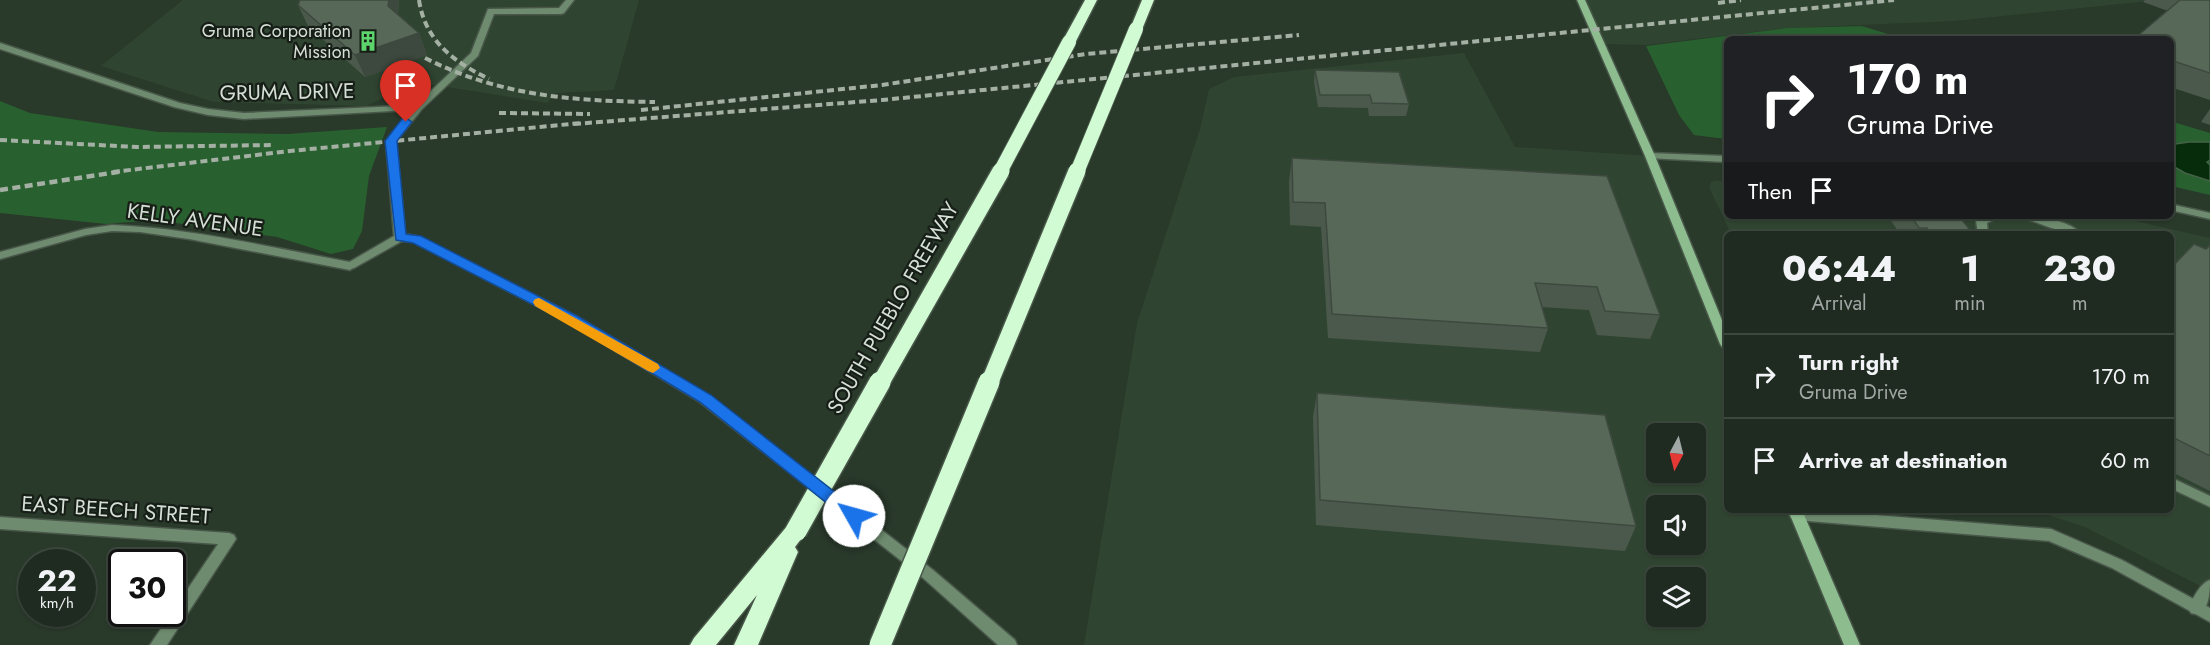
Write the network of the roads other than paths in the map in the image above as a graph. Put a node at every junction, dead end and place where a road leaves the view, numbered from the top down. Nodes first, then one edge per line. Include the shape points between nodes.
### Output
1 (570, 0) edge
2 (1091, 0) edge
3 (1148, 0) edge
4 (1581, 0) edge
5 (0, 46) edge
6 (419, 107) junction
7 (1650, 156) junction
8 (1724, 159) edge
9 (2174, 208) edge
10 (2210, 216) edge
11 (1987, 219) edge
12 (2038, 219) edge
13 (1983, 231) edge
14 (2070, 231) edge
15 (400, 237) junction
16 (0, 256) edge
17 (1724, 339) edge
18 (2174, 484) edge
19 (2210, 502) edge
20 (1795, 513) edge
21 (1806, 513) edge
22 (0, 523) edge
23 (796, 531) junction
24 (2210, 586) edge
25 (2196, 608) junction
26 (2210, 616) edge
27 (158, 645) edge
28 (702, 645) edge
29 (746, 645) edge
30 (880, 645) edge
31 (1009, 645) edge
32 (1852, 645) edge

1 - 6 street via 561,11 491,11 475,54
2 - 23 highway, SOUTH PUEBLO FREEWAY, bridge via 1021,135
3 - 30 highway, bridge
4 - 7 main road
5 - 6 street, GRUMA DRIVE via 208,112 244,116
6 - 15 street via 391,141
7 - 8 street
7 - 17 main road
9 - 10 street
11 - 13 street via 1981,221
12 - 14 street
15 - 16 street, KELLY AVENUE via 351,266 189,236 112,228
15 - 31 street via 416,239 572,319 705,399 928,574
18 - 19 street
20 - 32 main road
21 - 25 street via 2051,535 2117,564
22 - 27 street, EAST BEECH STREET via 229,539
23 - 28 highway
23 - 29 highway, SOUTH PUEBLO FREEWAY
24 - 25 street
25 - 26 street

